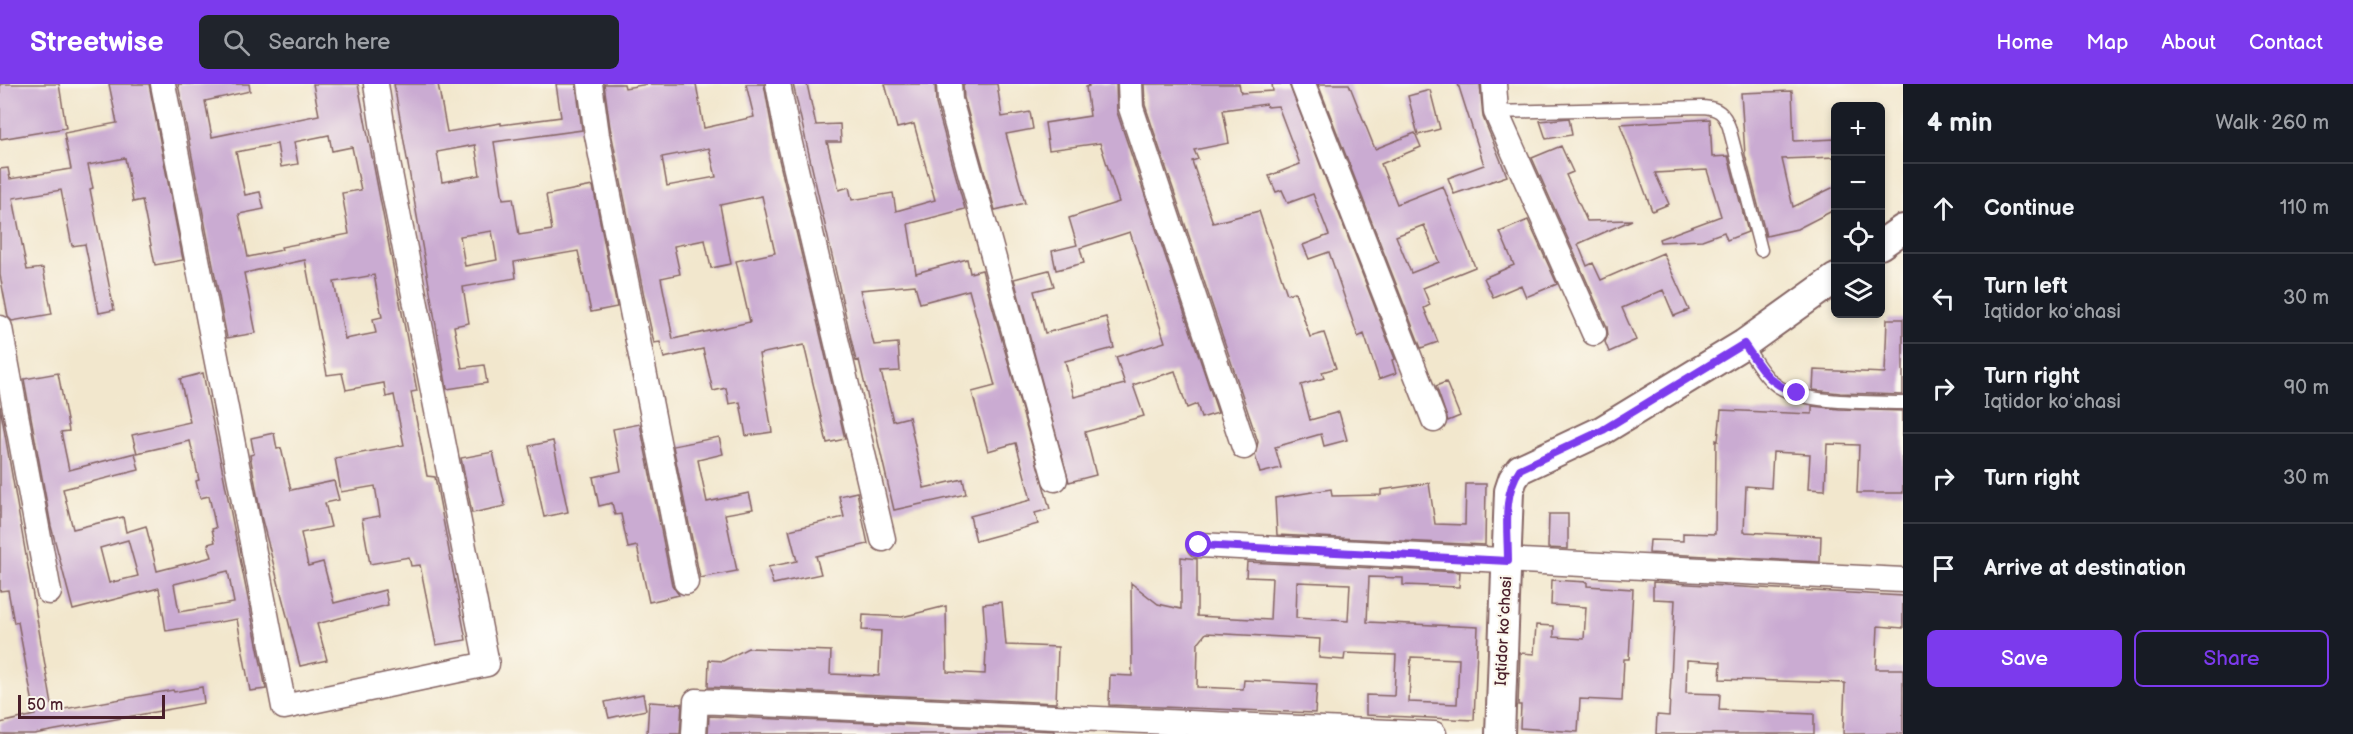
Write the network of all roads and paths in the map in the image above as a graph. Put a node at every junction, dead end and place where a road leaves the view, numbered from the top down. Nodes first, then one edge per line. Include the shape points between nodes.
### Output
1 (163, 84) edge
2 (376, 84) edge
3 (590, 84) edge
4 (778, 84) edge
5 (949, 84) edge
6 (1130, 84) edge
7 (1303, 84) edge
8 (1494, 84) edge
9 (1496, 112) junction
10 (1903, 229) edge
11 (1885, 242) edge
12 (1761, 250) dead end
13 (1831, 282) edge
14 (0, 328) edge
15 (1594, 333) dead end
16 (1744, 344) junction
17 (1903, 403) edge
18 (1434, 420) dead end
19 (1244, 447) dead end
20 (1055, 479) dead end
21 (883, 539) dead end
22 (1199, 545) dead end
23 (1508, 561) junction
24 (1903, 580) edge
25 (686, 582) dead end
26 (49, 592) dead end
27 (694, 734) edge
28 (1434, 734) edge
29 (1500, 734) edge

1 - 2 street via 284,707 487,664 388,163
3 - 25 street
4 - 21 street
5 - 20 street via 950,100
6 - 19 street via 1131,108
7 - 18 street
8 - 9 street
9 - 12 lane via 1703,107 1719,110 1729,127
9 - 15 street
10 - 11 street
13 - 16 street, Iqtidor koʻchasi
14 - 26 street
16 - 17 lane via 1779,387 1828,400
16 - 23 street, Iqtidor koʻchasi via 1603,430 1520,469 1509,491
22 - 23 street
23 - 24 street
23 - 29 street, Iqtidor koʻchasi
27 - 28 street via 696,700

